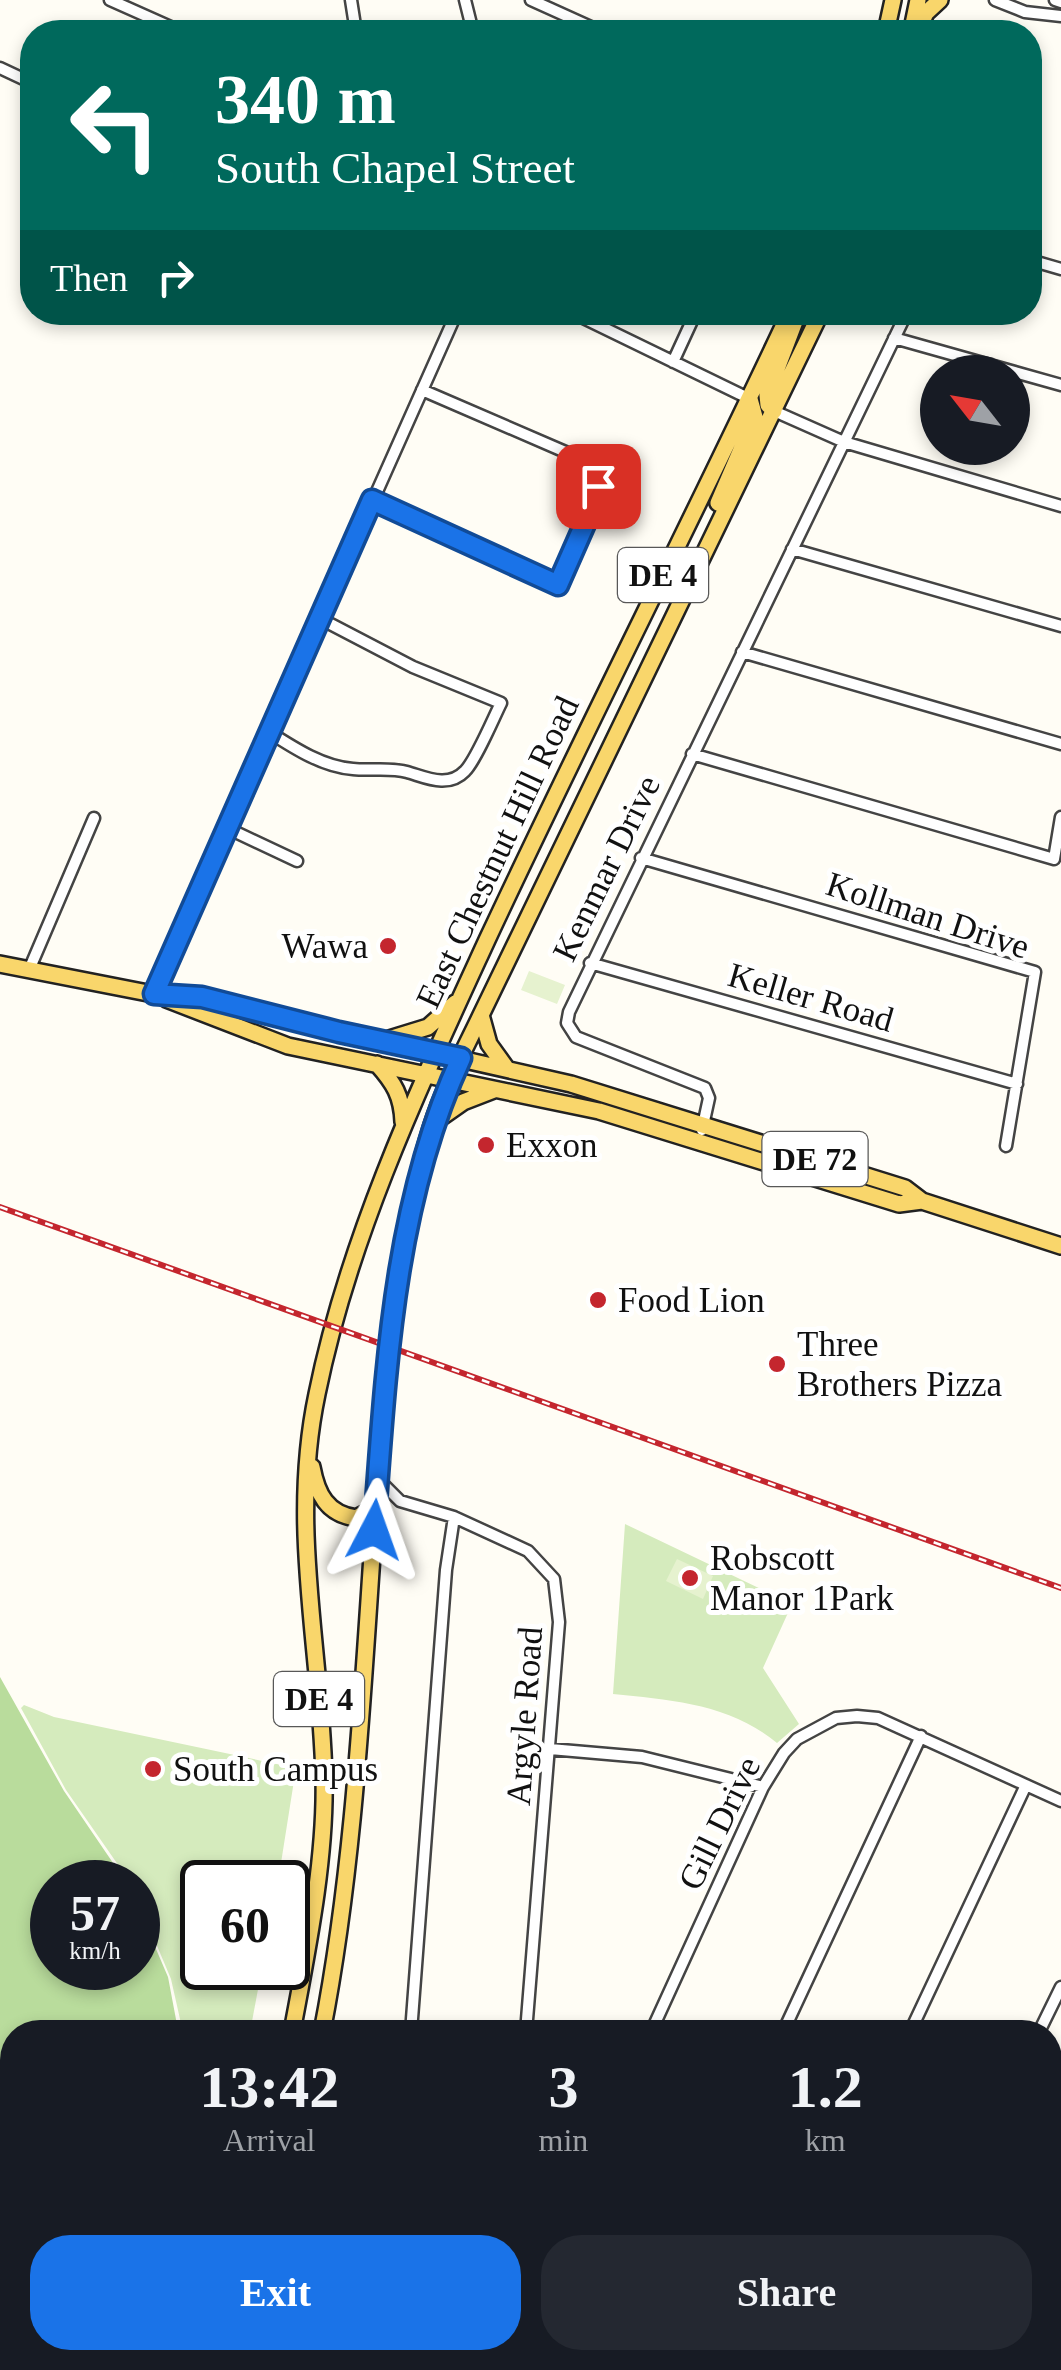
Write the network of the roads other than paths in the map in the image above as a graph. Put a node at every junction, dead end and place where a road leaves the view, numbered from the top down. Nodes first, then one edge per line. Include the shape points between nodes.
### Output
1 (110, 0) edge
2 (531, 0) edge
3 (940, 0) edge
4 (995, 0) edge
5 (1061, 16) edge
6 (155, 20) edge
7 (572, 20) edge
8 (922, 20) edge
9 (451, 325) edge
10 (597, 325) edge
11 (690, 325) edge
12 (787, 325) edge
13 (790, 325) edge
14 (815, 325) edge
15 (900, 325) edge
16 (894, 338) junction
17 (672, 362) junction
18 (1061, 386) edge
19 (422, 390) junction
20 (750, 399) junction
21 (774, 410) junction
22 (844, 442) junction
23 (372, 500) junction
24 (1061, 506) edge
25 (792, 549) junction
26 (706, 550) junction
27 (319, 618) junction
28 (1061, 626) edge
29 (742, 652) junction
30 (268, 732) junction
31 (1061, 744) edge
32 (692, 754) junction
33 (1061, 817) edge
34 (94, 818) dead end
35 (227, 828) junction
36 (642, 858) junction
37 (296, 860) dead end
38 (590, 962) junction
39 (0, 964) edge
40 (29, 970) junction
41 (154, 994) junction
42 (462, 997) junction
43 (481, 1015) junction
44 (383, 1040) junction
45 (435, 1052) junction
46 (461, 1058) junction
47 (376, 1064) junction
48 (507, 1069) junction
49 (424, 1074) junction
50 (451, 1080) junction
51 (1016, 1084) junction
52 (496, 1089) junction
53 (433, 1123) junction
54 (704, 1124) junction
55 (403, 1126) junction
56 (700, 1141) junction
57 (1006, 1146) dead end
58 (922, 1201) junction
59 (1061, 1246) edge
60 (309, 1448) junction
61 (378, 1478) junction
62 (400, 1501) junction
63 (375, 1508) junction
64 (454, 1516) junction
65 (921, 1736) junction
66 (550, 1749) junction
67 (1026, 1785) junction
68 (763, 1787) junction
69 (1061, 1801) edge
70 (1061, 1986) edge
71 (294, 2020) edge
72 (324, 2020) edge
73 (413, 2020) edge
74 (527, 2020) edge
75 (657, 2020) edge
76 (788, 2020) edge
77 (916, 2020) edge
78 (1045, 2020) edge

1 - 6 street
2 - 7 street
3 - 8 main road
4 - 5 street
9 - 19 street
10 - 17 street
11 - 17 street
12 - 20 main road, East Chestnut Hill Road / DE 4
13 - 21 main road via 767,395
14 - 21 main road, East Chestnut Hill Road / DE 4
15 - 16 street, Kenmar Drive
16 - 18 street
16 - 22 street, Kenmar Drive
17 - 20 street
19 - 23 street
19 - 23 street via 593,468 598,494 558,585
20 - 26 main road via 755,417
20 - 42 main road, East Chestnut Hill Road / DE 4
21 - 22 street
21 - 26 main road, East Chestnut Hill Road / DE 4
22 - 24 street
22 - 25 street, Kenmar Drive
23 - 27 street
25 - 28 street
25 - 29 street, Kenmar Drive
26 - 43 main road, East Chestnut Hill Road / DE 4
27 - 30 street
27 - 30 street via 501,703 464,772 446,781 343,768
29 - 31 street
29 - 32 street, Kenmar Drive
30 - 35 street
32 - 33 street via 1054,858
32 - 36 street, Kenmar Drive
34 - 40 street
35 - 37 street
35 - 41 street
36 - 38 street, Kenmar Drive
36 - 51 street, Kollman Drive via 1035,972
38 - 51 street, Keller Road
38 - 54 street, Kenmar Drive via 569,1012 570,1031 704,1088
39 - 40 main road, DE 72
40 - 41 main road, DE 72
41 - 44 main road, DE 72 via 202,997
41 - 47 main road, DE 72 via 288,1046
42 - 44 main road via 428,1027
42 - 45 main road, East Chestnut Hill Road / DE 4
43 - 46 main road, East Chestnut Hill Road / DE 4
43 - 48 main road via 489,1044
44 - 45 main road, DE 72
45 - 46 main road, DE 72
45 - 49 main road, East Chestnut Hill Road / DE 4
46 - 48 main road, DE 72
46 - 50 main road, East Chestnut Hill Road / DE 4
47 - 49 main road, DE 72
47 - 55 main road via 400,1095
48 - 54 main road, DE 72
49 - 50 main road, DE 72
49 - 55 main road, East Chestnut Hill Road / DE 4
50 - 52 main road, DE 72
50 - 53 main road, East Chestnut Hill Road / DE 4
51 - 57 street, Kollman Drive
52 - 53 main road
52 - 56 main road, DE 72
53 - 61 main road, East Chestnut Hill Road / DE 4 via 402,1250
54 - 56 street, Kenmar Drive
54 - 58 main road, DE 72 via 905,1188
55 - 60 main road, East Chestnut Hill Road / DE 4 via 333,1328
56 - 58 main road, DE 72 via 899,1204
58 - 59 main road, DE 72
60 - 63 main road via 315,1485 334,1511 356,1518
60 - 71 main road, East Chestnut Hill Road / DE 4 via 304,1551 325,1784
61 - 62 street
61 - 63 main road, East Chestnut Hill Road / DE 4
62 - 63 street
62 - 64 street, Argyle Road
63 - 72 main road, East Chestnut Hill Road / DE 4 via 346,1859
64 - 66 street, Argyle Road via 528,1551 554,1579 559,1622
64 - 73 street
65 - 67 street, Gill Drive
65 - 68 street, Gill Drive via 878,1718 836,1718 797,1739
65 - 76 street
66 - 68 street via 642,1757
66 - 74 street, Argyle Road
67 - 69 street, Gill Drive
67 - 77 street
68 - 75 street, Gill Drive
70 - 78 street

